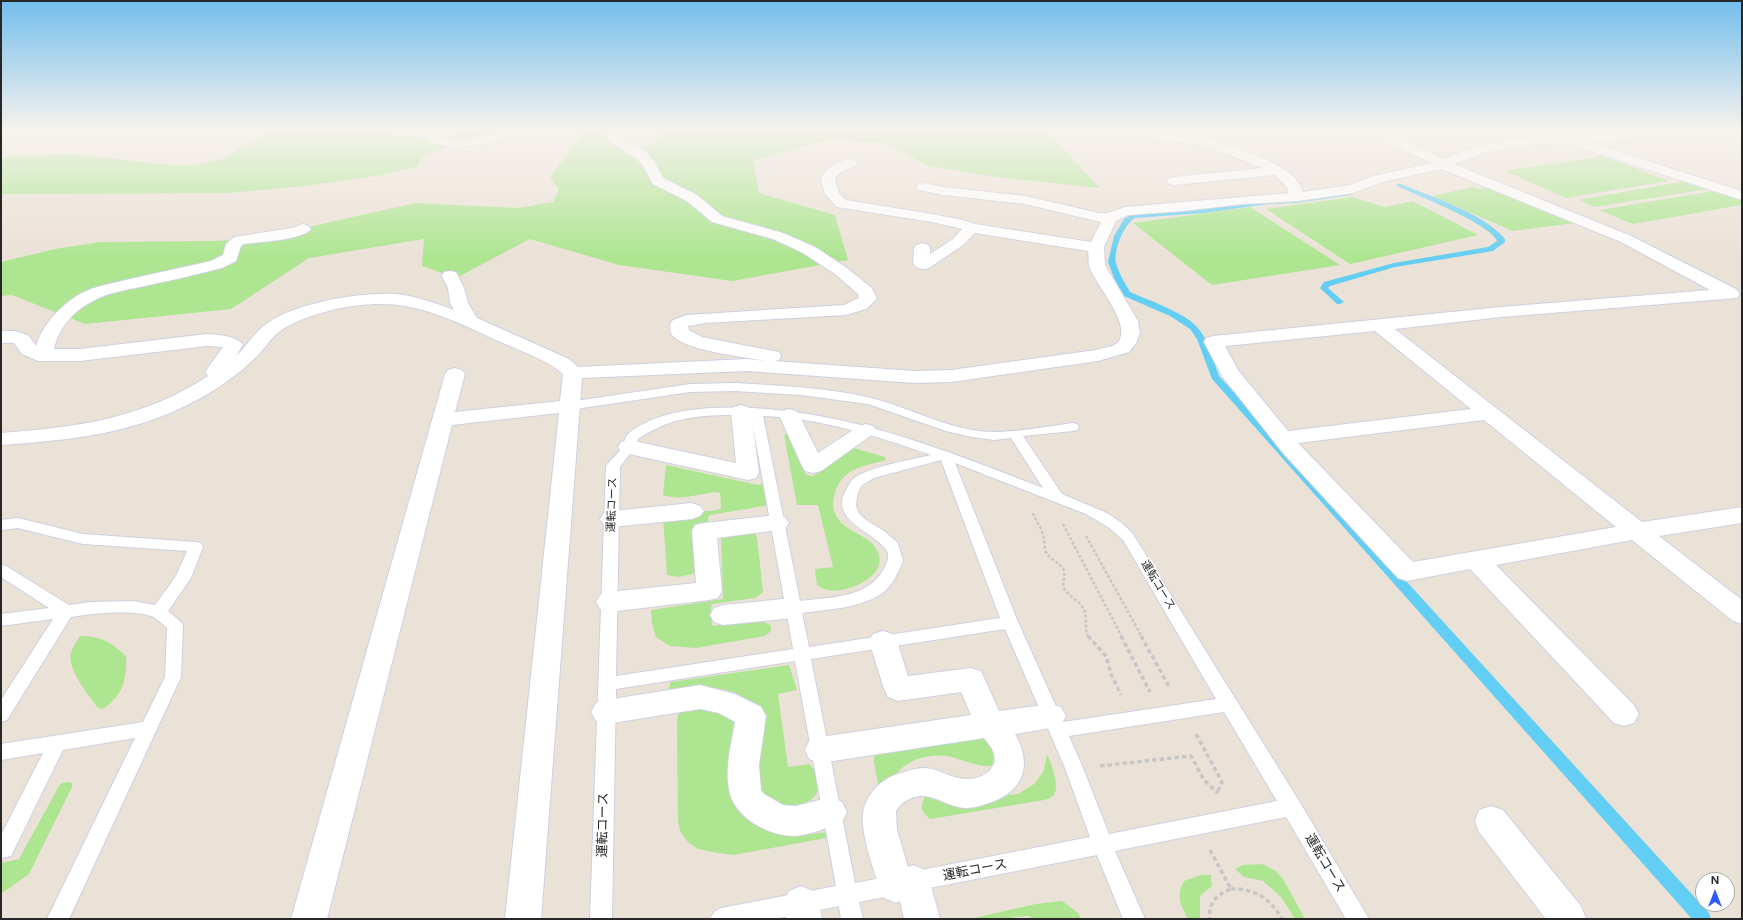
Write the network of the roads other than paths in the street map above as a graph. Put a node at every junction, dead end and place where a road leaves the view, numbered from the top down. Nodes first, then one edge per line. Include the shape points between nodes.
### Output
1 (653, 172) edge
2 (831, 172) edge
3 (1267, 172) edge
4 (1278, 172) edge
5 (1411, 172) edge
6 (1461, 172) edge
7 (1666, 172) edge
8 (1174, 181) dead end
9 (923, 187) dead end
10 (1742, 196) edge
11 (1297, 197) junction
12 (1110, 218) junction
13 (971, 228) junction
14 (303, 229) dead end
15 (1096, 247) junction
16 (922, 248) dead end
17 (450, 276) dead end
18 (1736, 296) edge
19 (277, 313) dead end
20 (470, 321) junction
21 (1379, 325) junction
22 (1, 337) edge
23 (234, 345) junction
24 (38, 355) junction
25 (573, 373) junction
26 (455, 374) dead end
27 (880, 375) junction
28 (214, 382) junction
29 (569, 406) junction
30 (749, 411) junction
31 (1489, 412) junction
32 (789, 415) junction
33 (443, 420) junction
34 (1073, 427) dead end
35 (866, 430) junction
36 (1015, 434) junction
37 (1283, 438) junction
38 (1, 439) edge
39 (629, 447) junction
40 (945, 455) junction
41 (1056, 497) junction
42 (692, 511) dead end
43 (1742, 515) edge
44 (612, 519) junction
45 (777, 523) junction
46 (1, 525) edge
47 (1637, 531) junction
48 (1476, 560) junction
49 (1, 570) edge
50 (609, 602) junction
51 (793, 608) junction
52 (66, 611) junction
53 (159, 612) junction
54 (1742, 614) edge
55 (723, 615) dead end
56 (1, 620) edge
57 (1010, 622) junction
58 (883, 641) junction
59 (802, 654) junction
60 (607, 698) junction
61 (1229, 704) junction
62 (1624, 714) dead end
63 (1, 715) edge
64 (1054, 723) junction
65 (991, 725) junction
66 (150, 728) junction
67 (58, 743) junction
68 (820, 750) junction
69 (1, 752) edge
70 (1292, 807) junction
71 (831, 812) junction
72 (1491, 821) dead end
73 (1103, 845) junction
74 (1, 849) edge
75 (904, 884) junction
76 (847, 895) junction
77 (803, 911) edge
78 (58, 919) edge
79 (309, 919) edge
80 (523, 919) edge
81 (601, 919) edge
82 (721, 919) edge
83 (852, 919) edge
84 (922, 919) edge
85 (1134, 919) edge
86 (1358, 919) edge
87 (1568, 919) edge

1 - 27 street via 658,181 692,198 716,219 778,236 809,250 841,271 866,292 868,299 846,310 687,320 679,324 680,333 697,342 775,356 876,368
2 - 13 street via 830,190 834,198 842,204 932,218
3 - 8 street
4 - 11 street via 1290,182 1297,192
5 - 11 street via 1378,179 1353,189
6 - 18 street via 1626,239
7 - 10 street
9 - 12 street via 1025,200
11 - 12 street via 1125,211
12 - 15 street
13 - 15 street
13 - 16 street via 958,242 923,265
14 - 24 street via 239,240 234,244 230,258 219,264 113,288 88,298 56,323 48,336 44,350
15 - 27 street via 1097,265 1131,327 1127,343 1122,348 1081,358 951,376
17 - 20 street via 459,303
18 - 21 street via 1501,312
19 - 23 street
20 - 25 street via 562,363
20 - 28 street via 402,300 342,304 313,311 274,327 248,355
21 - 31 street
21 - 37 street via 1212,342 1229,372
22 - 24 street via 21,339 29,350
23 - 24 street via 222,340 207,340 80,355
23 - 28 street via 213,375
25 - 27 street via 748,365
25 - 29 street
26 - 33 street
28 - 38 street via 142,417 99,429
29 - 33 street
29 - 36 lane via 690,388 735,387 801,391 870,401 972,433 994,436
29 - 80 street
30 - 32 lane, 運転コース
30 - 39 lane, 運転コース via 692,412 670,418 649,426 632,437
30 - 39 street via 748,473
30 - 45 lane
31 - 37 street
31 - 47 street
32 - 35 lane, 運転コース
32 - 35 street via 813,466
33 - 79 street
34 - 36 lane
35 - 40 lane, 運転コース
36 - 41 lane
37 - 48 street via 1407,572
39 - 44 lane, 運転コース via 613,466
40 - 41 lane, 運転コース
40 - 51 lane via 869,475 856,484 850,496 853,515 893,547 896,561 888,577 876,590 857,599
40 - 57 lane
41 - 61 lane, 運転コース via 1115,523 1128,537
42 - 44 street
43 - 47 street
44 - 50 lane, 運転コース
45 - 50 street via 704,531 710,591
45 - 51 lane
46 - 53 lane via 18,523 83,538 196,547 184,578
47 - 48 street
47 - 54 street
48 - 62 street
49 - 52 lane
50 - 60 lane, 運転コース
51 - 55 street
51 - 59 lane
52 - 53 lane via 133,607
52 - 56 lane
52 - 63 lane
53 - 66 lane via 175,626 173,676
57 - 58 lane
57 - 64 lane
58 - 59 lane
58 - 65 street via 898,689 972,679
59 - 60 lane
59 - 68 lane
60 - 71 street via 700,697 725,702 751,716 743,765 746,794 753,804 778,819 796,821
60 - 81 lane, 運転コース
61 - 64 lane via 1132,719
61 - 70 lane, 運転コース
64 - 65 street
64 - 73 lane
65 - 68 street
65 - 75 street via 1003,740 1009,755 1010,770 990,789 976,794 962,793 933,783 911,783 898,789 885,800 879,814 882,837
66 - 67 lane
66 - 78 lane
67 - 69 lane
67 - 74 lane via 4,849
68 - 71 lane
70 - 73 lane, 運転コース
70 - 86 lane, 運転コース
71 - 76 lane
72 - 87 street
73 - 75 lane, 運転コース
73 - 85 lane
75 - 76 lane, 運転コース
75 - 84 street
76 - 77 lane, 運転コース
76 - 83 lane
77 - 82 lane, 運転コース

